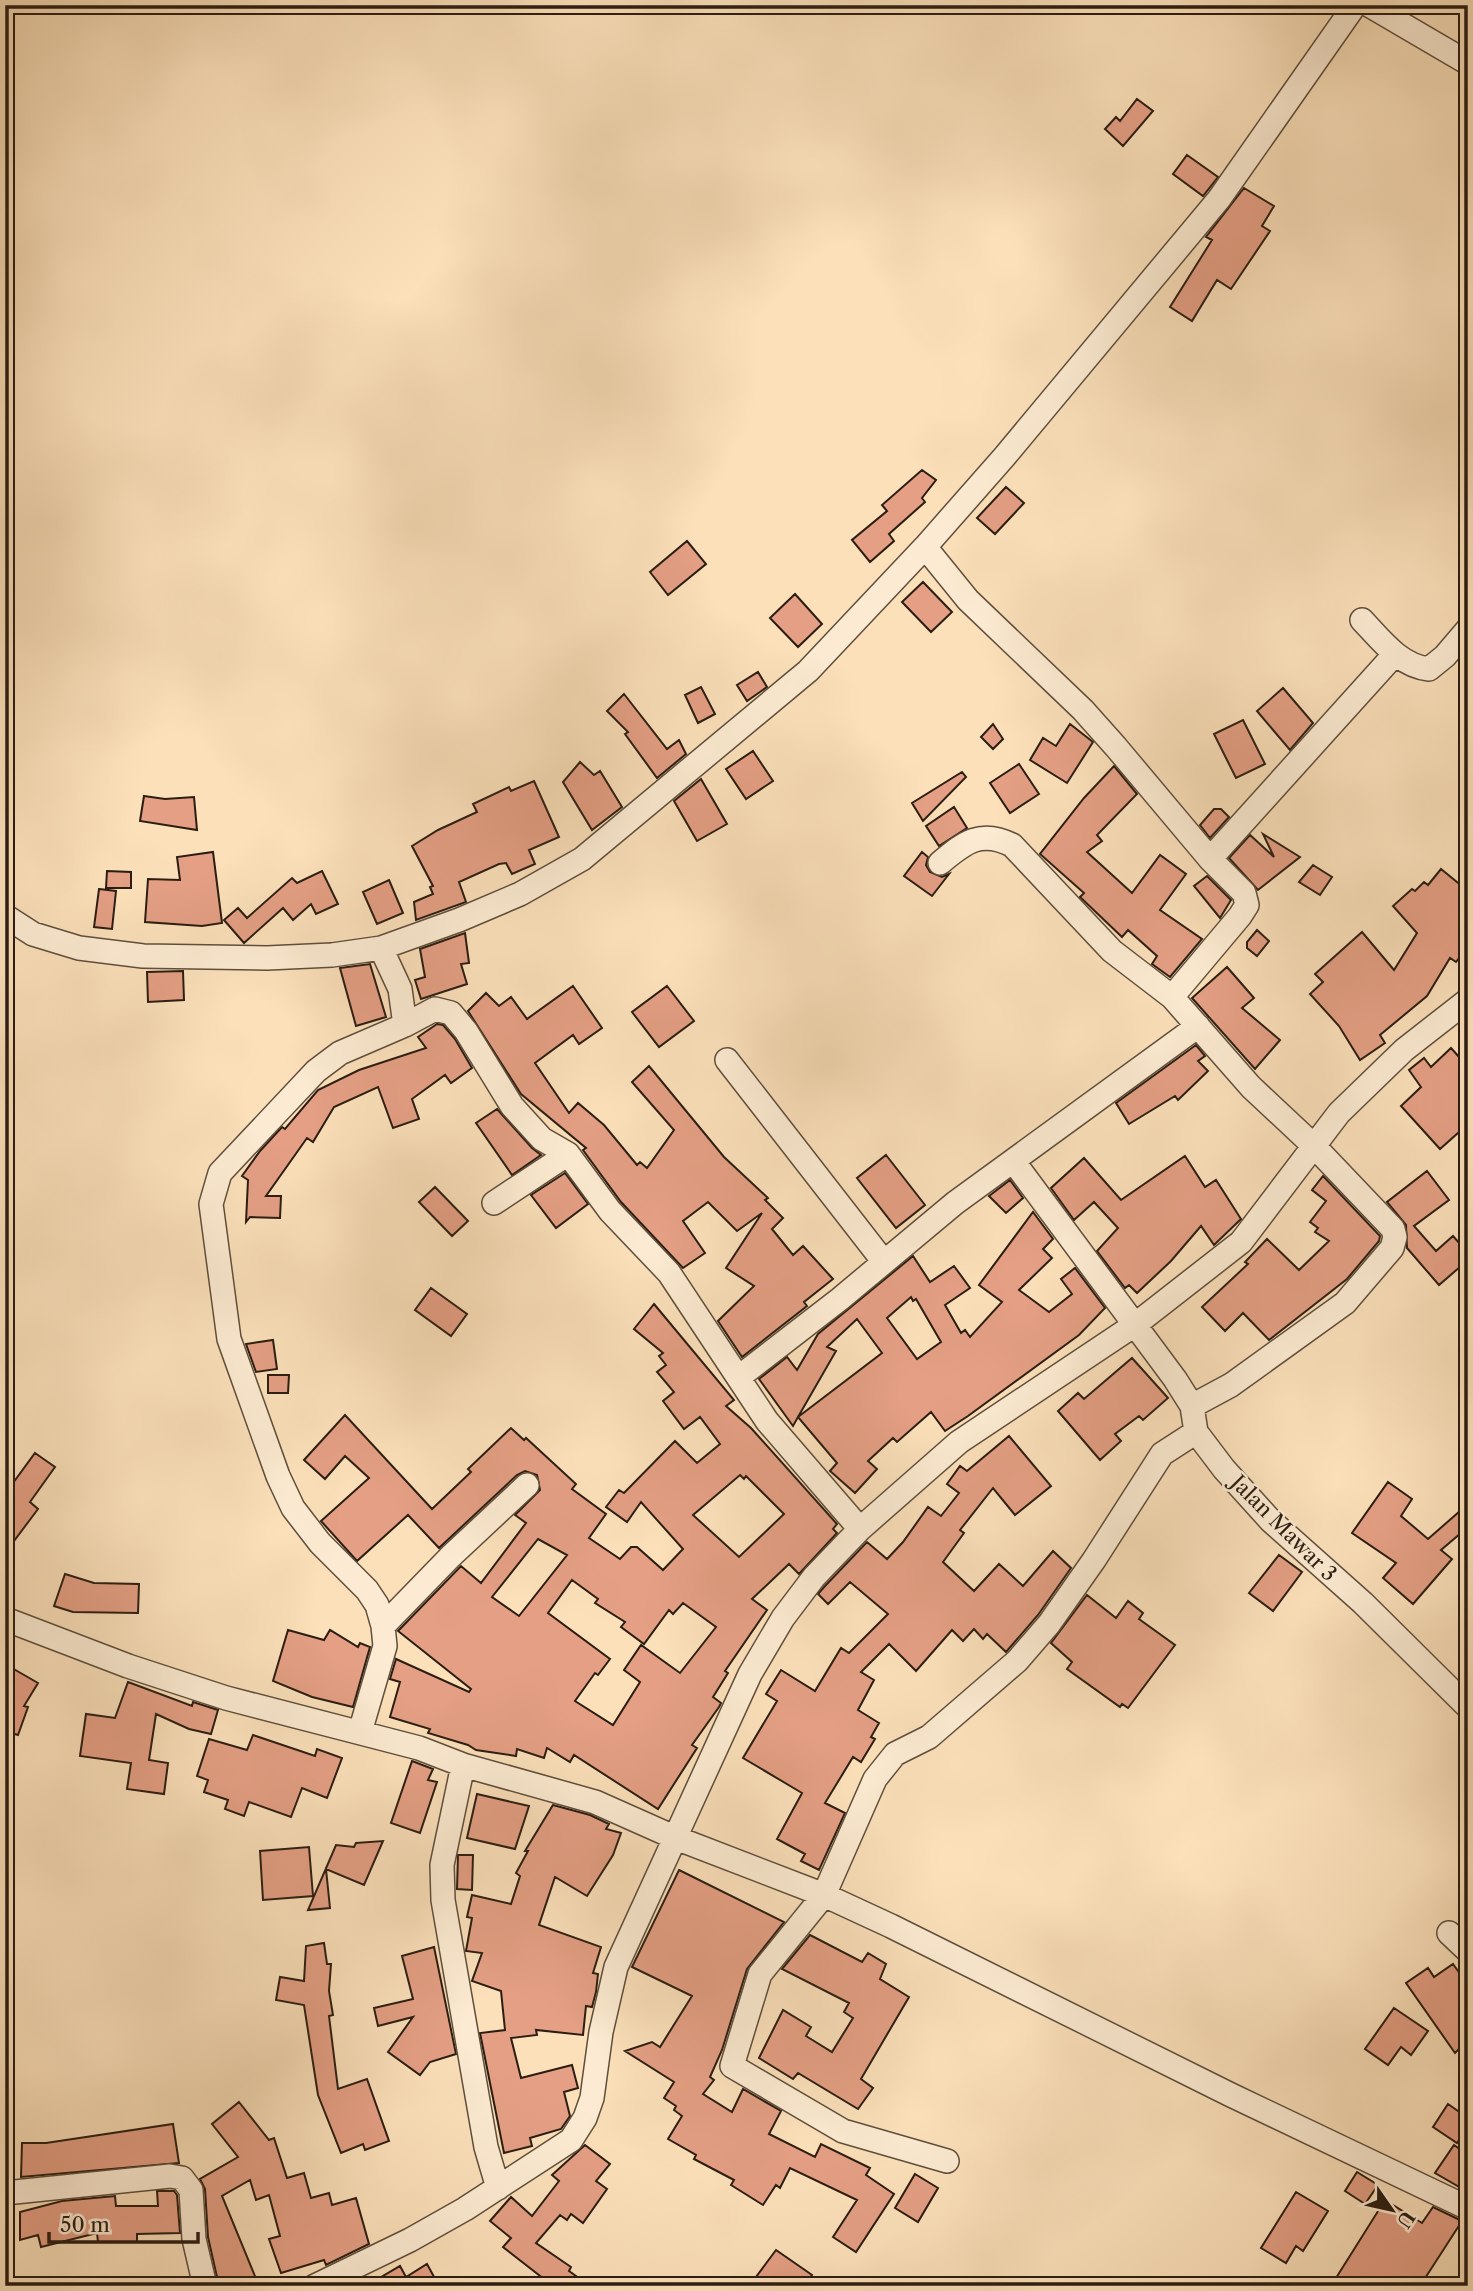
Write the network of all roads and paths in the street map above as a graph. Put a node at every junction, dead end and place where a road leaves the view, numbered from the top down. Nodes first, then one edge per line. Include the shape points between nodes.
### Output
1 (1355, 5) edge
2 (1369, 5) edge
3 (1467, 60) edge
4 (925, 547) junction
5 (1362, 620) dead end
6 (1468, 629) edge
7 (1395, 654) junction
8 (1210, 859) junction
9 (940, 863) dead end
10 (5, 916) edge
11 (381, 948) junction
12 (1172, 997) junction
13 (1468, 1000) edge
14 (405, 1025) junction
15 (1198, 1026) junction
16 (727, 1060) dead end
17 (1314, 1146) junction
18 (568, 1154) junction
19 (1014, 1162) junction
20 (494, 1203) dead end
21 (884, 1262) junction
22 (1136, 1324) junction
23 (739, 1377) junction
24 (1192, 1406) junction
25 (1196, 1432) junction
26 (527, 1485) dead end
27 (860, 1529) junction
28 (5, 1619) edge
29 (383, 1626) junction
30 (1468, 1707) edge
31 (360, 1732) junction
32 (463, 1765) junction
33 (676, 1838) junction
34 (824, 1895) junction
35 (1449, 1933) dead end
36 (1468, 1951) edge
37 (947, 2161) dead end
38 (498, 2189) junction
39 (5, 2193) edge
40 (1467, 2205) edge
41 (344, 2280) edge
42 (205, 2286) edge
43 (316, 2286) edge

1 - 4 street via 1219,199
2 - 3 street
4 - 8 street via 968,600 1083,710
4 - 11 street via 808,671 582,859 520,894
5 - 7 street
6 - 7 street via 1429,669 1418,668
7 - 8 street
8 - 12 street via 1244,893 1247,905
9 - 12 street via 962,843 991,836 1012,845 1112,951
10 - 11 street via 33,934 79,948 143,956 267,958
11 - 14 street via 400,989
12 - 15 street
13 - 17 street via 1396,1058 1339,1113
14 - 18 street via 435,1009 451,1013 512,1106 542,1139
14 - 29 street via 340,1053 316,1071 220,1173 211,1204 229,1339 278,1476 293,1508 320,1543 367,1590
15 - 17 street via 1251,1087
15 - 19 street
16 - 21 street
17 - 22 street via 1241,1242
17 - 24 street via 1393,1229 1392,1248 1345,1303 1231,1385
18 - 20 street
18 - 23 street via 610,1211 670,1273
19 - 21 street
19 - 22 street, Jalan Mawar 3
21 - 23 street
22 - 24 street, Jalan Mawar 3
22 - 27 street via 959,1442
23 - 27 street via 767,1421
24 - 25 street, Jalan Mawar 3
25 - 30 street, Jalan Mawar 3 via 1271,1521 1363,1603
25 - 34 street via 1162,1454 1094,1560 1017,1661 929,1737 887,1763 875,1779
26 - 29 street
27 - 33 street via 783,1618 750,1674
28 - 31 street via 177,1682
29 - 31 street via 385,1646
31 - 32 street
32 - 33 street via 595,1802
32 - 38 street via 442,1865 443,1900 486,2147
33 - 34 street
33 - 38 street via 616,1967 585,2118 571,2140
34 - 37 street via 760,1974 732,2066 843,2131
34 - 40 street
35 - 36 street
38 - 41 street
39 - 42 street via 182,2178 191,2190 194,2239
41 - 43 street

